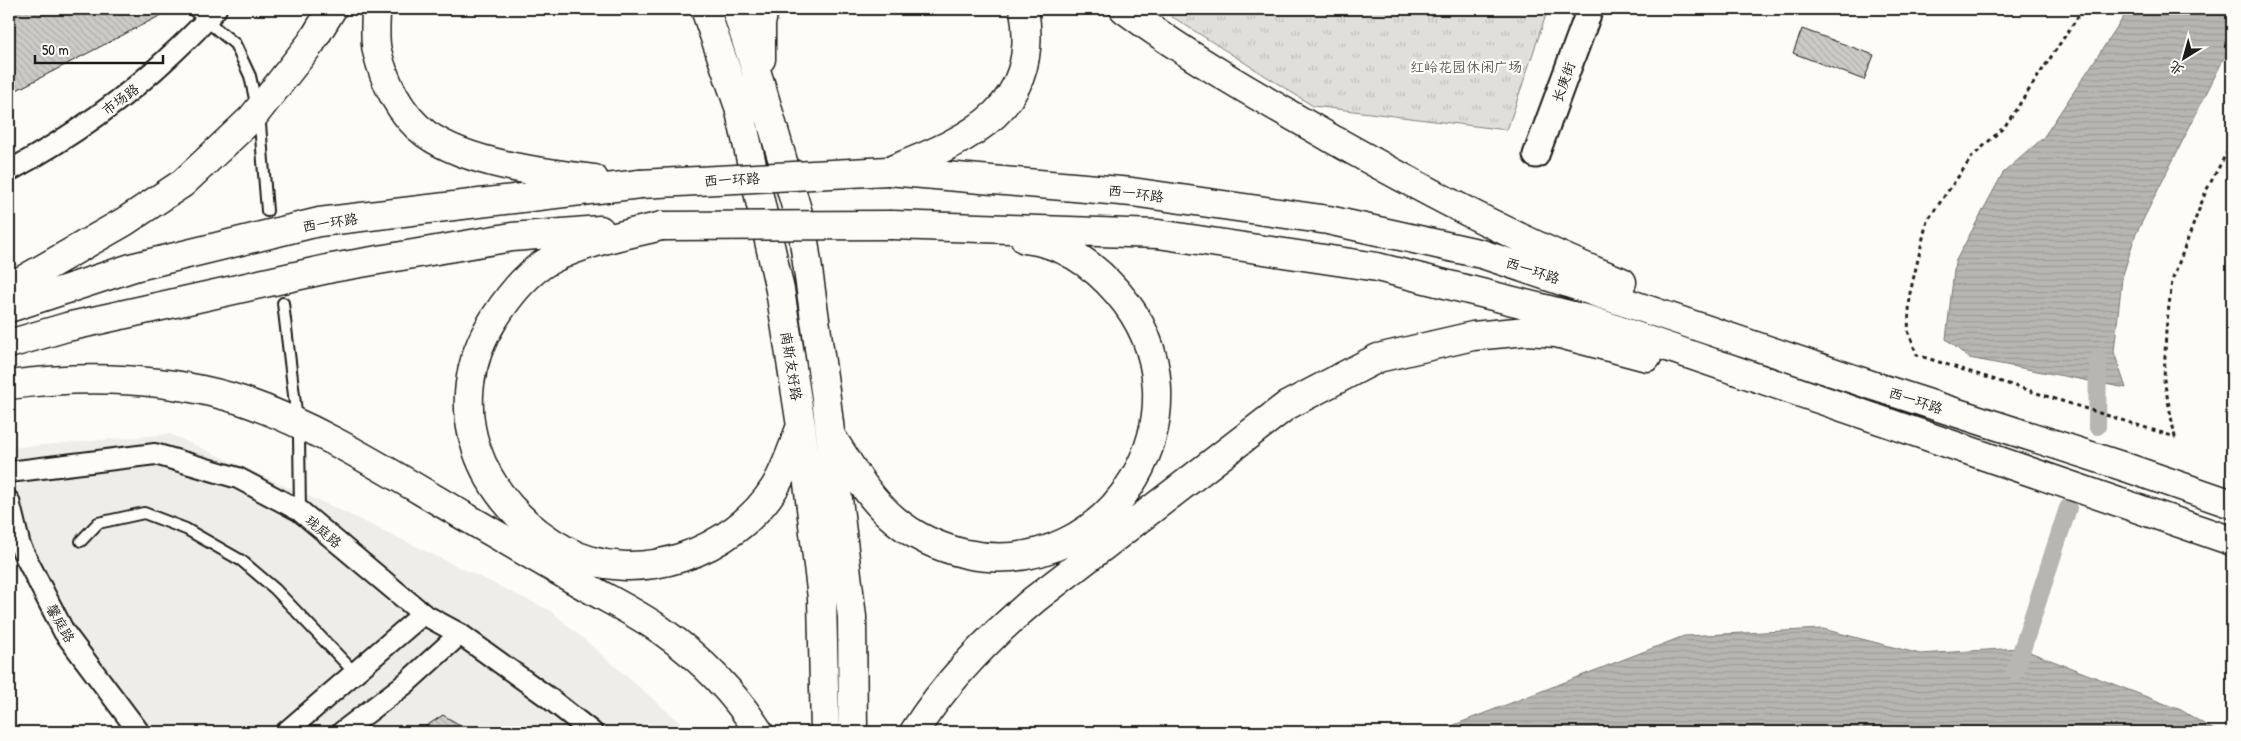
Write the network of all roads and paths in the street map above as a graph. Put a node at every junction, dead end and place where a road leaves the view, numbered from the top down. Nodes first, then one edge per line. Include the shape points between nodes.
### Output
1 (332, 9) edge
2 (376, 9) edge
3 (704, 9) edge
4 (736, 9) edge
5 (764, 9) edge
6 (1024, 9) edge
7 (1124, 9) edge
8 (1590, 9) edge
9 (2083, 9) edge
10 (205, 13) edge
11 (761, 86) junction
12 (255, 99) dead end
13 (260, 124) dead end
14 (2232, 143) edge
15 (1536, 156) dead end
16 (9, 171) edge
17 (888, 171) junction
18 (640, 184) junction
19 (266, 211) dead end
20 (892, 225) junction
21 (662, 226) junction
22 (9, 288) edge
23 (283, 302) dead end
24 (9, 308) edge
25 (9, 344) edge
26 (9, 385) edge
27 (1880, 388) junction
28 (1858, 411) junction
29 (296, 412) dead end
30 (801, 426) junction
31 (299, 436) dead end
32 (831, 436) junction
33 (9, 472) edge
34 (9, 501) edge
35 (2232, 504) edge
36 (300, 511) junction
37 (81, 541) dead end
38 (2232, 541) edge
39 (423, 614) junction
40 (460, 634) junction
41 (354, 672) junction
42 (139, 732) edge
43 (286, 732) edge
44 (342, 732) edge
45 (592, 732) edge
46 (759, 732) edge
47 (826, 732) edge
48 (853, 732) edge
49 (914, 732) edge

1 - 22 highway via 311,43 252,118 183,183 124,222
2 - 18 highway via 377,50 396,102 426,134 463,153 512,166
3 - 30 highway, 南斯友好路 via 741,117 780,290
4 - 11 highway, 南斯友好路
5 - 11 highway
6 - 17 highway via 1028,33 1024,68 1006,104 977,130 939,151
7 - 27 highway via 1233,82 1386,169 1484,220 1590,269
8 - 15 street, 长庚街
9 - 14 path via 2005,126 1972,157 1927,221 1910,293 1908,331 1917,355 2175,437 2164,380 2172,281 2206,191
10 - 12 lane via 235,44 250,76
10 - 16 street, 市场路 via 138,86 58,144
11 - 32 highway, 南斯友好路 via 802,227
13 - 19 lane
17 - 18 highway, 西一环路, bridge
17 - 27 highway, 西一环路 via 1132,192 1338,222 1482,254
18 - 24 highway, 西一环路 via 318,222 134,267
20 - 21 highway, 西一环路, bridge
20 - 28 highway, 西一环路 via 1158,234 1377,266 1589,320
20 - 32 highway via 1033,240 1072,254 1100,272 1124,300 1143,330 1154,367 1158,402 1154,437 1139,473 1110,511 1077,537 1040,553 1008,558 950,550 921,538 894,520 868,492
21 - 25 highway, 西一环路 via 512,237 332,268 67,327
21 - 30 highway via 583,245 548,261 523,281 504,304 475,358 468,386 474,448 492,483 513,510 566,551 597,561 630,566 666,562 700,551 731,534 753,514 776,487
23 - 29 lane
26 - 46 highway via 58,380 117,380 180,386 243,401 297,424 363,458 660,630 718,679
27 - 35 highway, 西一环路
28 - 38 highway, 西一环路
28 - 49 highway via 1556,333 1527,331 1473,336 1378,358 1286,406 1036,599 996,632 961,668
30 - 47 highway, 南斯友好路 via 822,598
31 - 36 lane
32 - 48 highway, 南斯友好路 via 852,617
33 - 36 street, 珑庭路 via 155,454 238,478
34 - 42 street, 馨庭路 via 20,546 64,632
36 - 39 street, 珑庭路
37 - 41 lane via 98,523 144,513 186,529 242,561 275,588
39 - 40 street, 珑庭路
39 - 41 street
40 - 44 street via 404,684
40 - 45 street, 珑庭路
41 - 43 street

